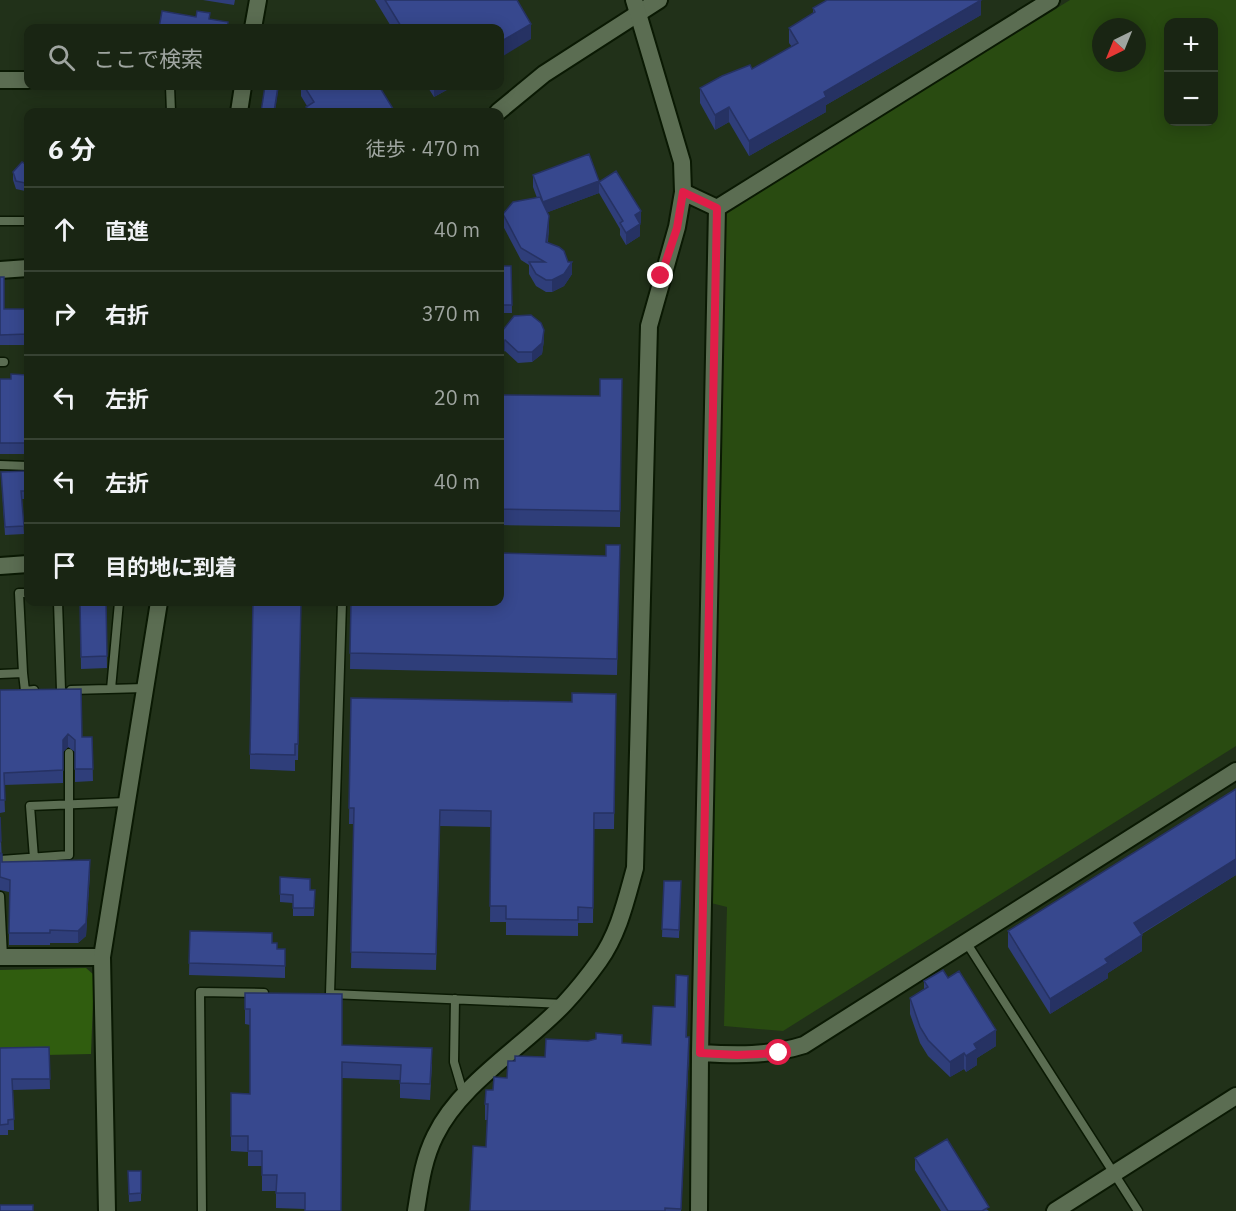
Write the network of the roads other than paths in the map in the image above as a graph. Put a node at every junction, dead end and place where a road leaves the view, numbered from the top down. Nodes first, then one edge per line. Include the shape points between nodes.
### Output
1 (258, 0) edge
2 (659, 0) edge
3 (1051, 0) edge
4 (635, 7) edge
5 (254, 24) edge
6 (0, 80) edge
7 (24, 80) edge
8 (170, 90) edge
9 (242, 90) edge
10 (171, 108) edge
11 (240, 108) edge
12 (503, 108) edge
13 (683, 192) junction
14 (717, 208) junction
15 (0, 221) edge
16 (24, 221) edge
17 (24, 268) edge
18 (0, 270) edge
19 (0, 465) edge
20 (24, 466) edge
21 (24, 564) edge
22 (0, 566) edge
23 (24, 593) edge
24 (58, 606) edge
25 (119, 606) edge
26 (158, 606) edge
27 (342, 606) edge
28 (23, 672) junction
29 (0, 674) edge
30 (145, 688) junction
31 (111, 689) junction
32 (61, 690) junction
33 (69, 753) dead end
34 (1236, 771) edge
35 (126, 802) junction
36 (69, 803) junction
37 (34, 858) junction
38 (0, 860) edge
39 (0, 896) edge
40 (966, 942) junction
41 (1, 957) edge
42 (102, 957) junction
43 (271, 993) edge
44 (318, 994) edge
45 (330, 994) junction
46 (454, 999) junction
47 (564, 1004) junction
48 (700, 1053) junction
49 (464, 1096) junction
50 (1236, 1096) edge
51 (1114, 1172) junction
52 (106, 1211) edge
53 (202, 1211) edge
54 (416, 1211) edge
55 (699, 1211) edge
56 (1055, 1211) edge
57 (1138, 1211) edge

1 - 5 street
2 - 4 street
3 - 14 street
4 - 12 street
4 - 13 street via 682,162
6 - 7 street
8 - 10 lane
9 - 11 street
13 - 14 street
13 - 47 street via 677,228 649,326 635,868 622,918 600,959
14 - 48 street
15 - 16 lane
17 - 18 street
19 - 20 lane
21 - 22 street
23 - 28 lane via 19,593
24 - 32 lane
25 - 31 lane
26 - 30 street
27 - 45 lane
28 - 29 lane
28 - 32 lane via 25,691
30 - 31 lane
30 - 35 street
31 - 32 lane
33 - 36 lane
34 - 40 street
35 - 36 lane
35 - 42 street
36 - 37 lane via 69,855
36 - 37 lane via 30,807
37 - 38 lane
39 - 41 lane
40 - 48 street via 804,1045 779,1053
40 - 51 lane
41 - 42 street
42 - 52 street
43 - 53 lane via 200,992
44 - 45 lane
45 - 46 lane
46 - 47 lane
46 - 49 lane via 454,1062
47 - 49 street
48 - 55 street
49 - 54 street via 435,1135 422,1172
50 - 51 street
51 - 56 street
51 - 57 lane

